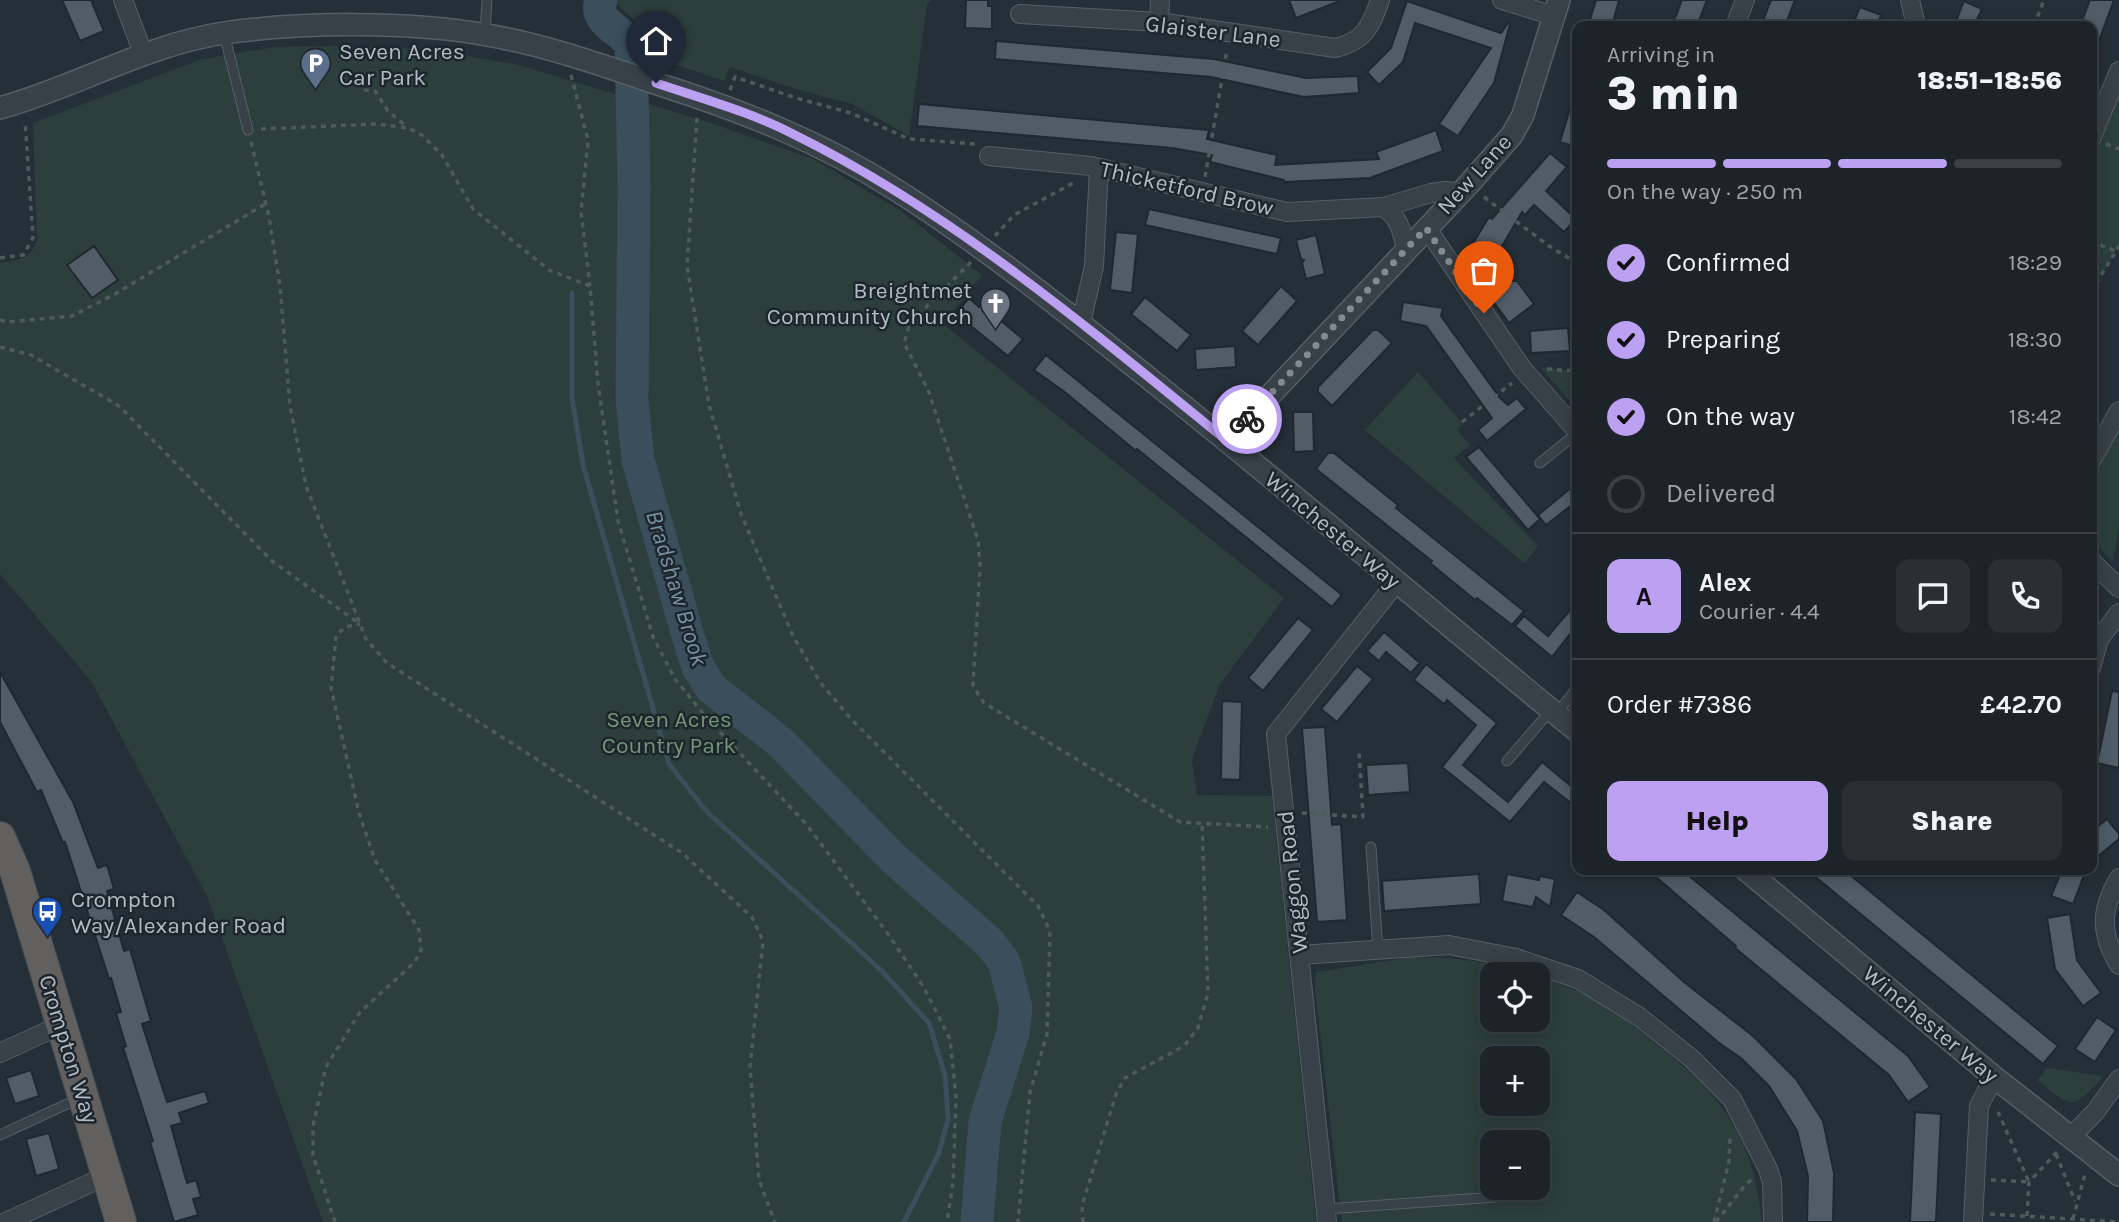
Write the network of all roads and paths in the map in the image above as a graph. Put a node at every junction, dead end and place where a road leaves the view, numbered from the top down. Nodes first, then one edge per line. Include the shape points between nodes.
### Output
1 (123, 0) edge
2 (486, 0) edge
3 (1160, 0) edge
4 (1380, 0) edge
5 (1502, 0) edge
6 (1745, 0) edge
7 (1910, 0) edge
8 (2044, 0) edge
9 (1557, 8) edge
10 (1020, 14) dead end
11 (1737, 21) edge
12 (1915, 21) edge
13 (2036, 21) edge
14 (1159, 22) junction
15 (1231, 31) junction
16 (224, 33) junction
17 (485, 34) junction
18 (143, 53) junction
19 (562, 53) junction
20 (2119, 71) edge
21 (364, 90) dead end
22 (689, 94) junction
23 (24, 102) junction
24 (724, 105) junction
25 (0, 108) edge
26 (2097, 124) edge
27 (408, 128) junction
28 (248, 130) junction
29 (989, 156) joint
30 (1095, 167) junction
31 (1464, 189) junction
32 (1203, 191) junction
33 (266, 204) junction
34 (1384, 207) junction
35 (1426, 228) junction
36 (2097, 243) edge
37 (2119, 246) edge
38 (1406, 249) junction
39 (982, 250) junction
40 (2116, 251) junction
41 (0, 258) edge
42 (1572, 260) edge
43 (2097, 282) edge
44 (590, 286) junction
45 (0, 320) edge
46 (1081, 323) junction
47 (0, 347) edge
48 (1526, 372) junction
49 (2119, 411) edge
50 (1461, 422) dead end
51 (1572, 426) edge
52 (1572, 436) edge
53 (1227, 441) junction
54 (2097, 450) edge
55 (1541, 463) dead end
56 (2097, 567) edge
57 (1396, 583) junction
58 (2119, 588) edge
59 (2119, 613) edge
60 (360, 624) junction
61 (2097, 636) edge
62 (1572, 693) edge
63 (1554, 712) junction
64 (1572, 727) edge
65 (1359, 751) dead end
66 (1507, 761) dead end
67 (1285, 820) junction
68 (1202, 823) junction
69 (0, 837) edge
70 (1371, 847) dead end
71 (7, 874) edge
72 (1752, 875) edge
73 (2119, 878) edge
74 (1378, 950) junction
75 (1299, 955) junction
76 (2119, 965) edge
77 (61, 1025) junction
78 (0, 1053) edge
79 (2119, 1079) edge
80 (1991, 1082) junction
81 (85, 1096) junction
82 (1732, 1100) junction
83 (0, 1135) edge
84 (2063, 1146) junction
85 (2091, 1154) junction
86 (1768, 1169) junction
87 (108, 1175) junction
88 (2119, 1175) edge
89 (1975, 1180) junction
90 (2029, 1182) junction
91 (1480, 1199) edge
92 (2075, 1203) junction
93 (1327, 1215) edge
94 (2027, 1216) junction
95 (1973, 1217) edge
96 (2073, 1219) junction
97 (6, 1222) edge
98 (121, 1222) edge
99 (335, 1222) edge
100 (775, 1222) edge
101 (947, 1222) edge
102 (1018, 1222) edge
103 (1083, 1222) edge
104 (1715, 1222) edge
105 (1773, 1222) edge
106 (2119, 1222) edge

1 - 18 street
2 - 17 lane
3 - 14 street
4 - 15 street, Glaister Lane via 1363,34 1352,44 1335,48
5 - 9 street
6 - 11 street
7 - 12 street
8 - 13 path
9 - 31 street, New Lane via 1523,115 1512,135
10 - 14 street, Glaister Lane
14 - 15 street, Glaister Lane
15 - 32 path
16 - 17 street, Winchester Way via 318,26
16 - 18 street, Winchester Way
16 - 28 lane
17 - 19 street, Winchester Way
18 - 23 street, Winchester Way
19 - 22 street, Winchester Way
19 - 44 path via 588,141 581,212
20 - 26 street
21 - 27 path via 375,91 388,111
22 - 24 street, Winchester Way
22 - 102 path via 687,266 709,405 741,514 793,636 820,682 851,719 1038,906 1050,930 1047,1034 1030,1092
23 - 25 street, Winchester Way
23 - 41 path via 33,238 23,255
24 - 29 path via 735,77 851,113 909,139 978,145
24 - 39 street, Winchester Way via 794,134 891,187
27 - 28 path via 377,124
27 - 44 path via 442,155 473,209 549,270
28 - 33 path
29 - 30 street, Thicketford Brow
30 - 32 street, Thicketford Brow
30 - 39 path via 1014,215
30 - 46 street via 1094,266
31 - 34 street, Thicketford Brow via 1430,192
31 - 35 street, New Lane
31 - 42 path
32 - 34 street, Thicketford Brow via 1287,212
33 - 45 path via 72,316
33 - 60 path via 280,286 290,406 306,486
34 - 38 street via 1401,226
35 - 38 street, New Lane
35 - 48 street
36 - 40 path
37 - 40 path
38 - 53 street, New Lane
39 - 46 street, Winchester Way
39 - 68 path via 910,323 904,343 928,390 978,540 973,686 984,703 1180,822
40 - 43 path
44 - 101 path via 598,384 618,521 653,637 674,679 807,825 888,934 923,986 950,1039 956,1097
46 - 53 street, Winchester Way
47 - 60 path via 31,355 119,406 272,561
48 - 50 path
48 - 51 street
49 - 54 street
52 - 55 lane
53 - 57 street, Winchester Way
56 - 58 street
57 - 63 street, Winchester Way
57 - 67 street, Waggon Road via 1276,734
59 - 61 street
60 - 99 path via 345,627 337,636 331,688 359,813 375,860 419,930 421,950 415,962 360,1012 326,1067 313,1126 313,1155
60 - 100 path via 366,639 387,663 682,853 752,918 763,942 751,1080 760,1180
62 - 63 lane
63 - 64 street, Winchester Way
63 - 66 lane
65 - 67 path via 1363,817
67 - 68 path
67 - 75 street, Waggon Road
68 - 103 path via 1208,993 1198,1028 1184,1046 1151,1061 1120,1086 1083,1206
69 - 71 highway, Crompton Way
70 - 74 lane
71 - 77 highway, Crompton Way
72 - 80 street, Winchester Way
73 - 76 street via 2105,918 2106,944
74 - 75 street
74 - 82 street via 1450,945 1516,958 1578,979 1638,1016 1691,1058
75 - 93 street, Waggon Road
77 - 78 street
77 - 81 highway, Crompton Way
79 - 84 street
80 - 84 street, Winchester Way
80 - 89 street via 1979,1106
80 - 90 path
81 - 83 lane
81 - 87 highway, Crompton Way
82 - 86 street
82 - 104 path via 1729,1161
84 - 85 street, Winchester Way
84 - 90 path
84 - 92 path
85 - 88 street, Winchester Way
85 - 92 path
86 - 104 path via 1746,1184
86 - 105 street
87 - 97 street
87 - 98 highway, Crompton Way
89 - 90 path
89 - 95 street
90 - 94 path
91 - 93 lane
92 - 96 path
94 - 95 path
94 - 96 path
96 - 106 path

